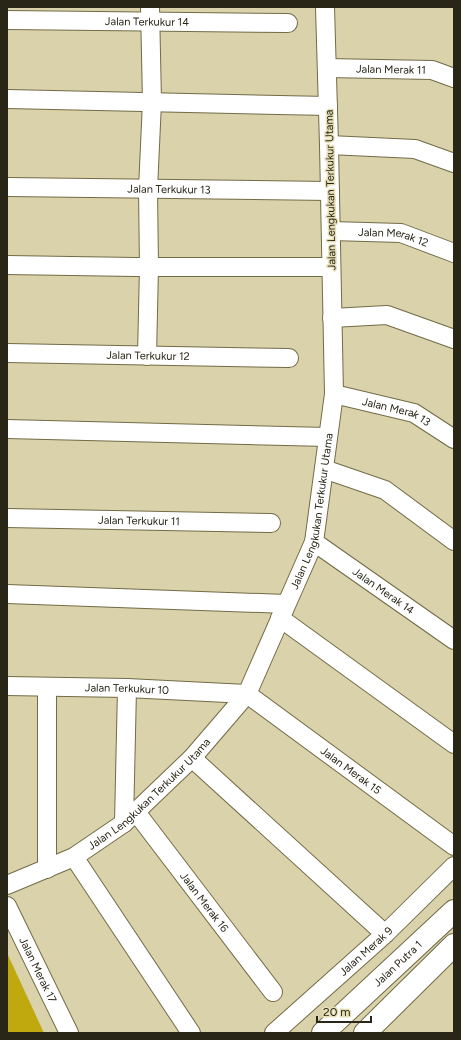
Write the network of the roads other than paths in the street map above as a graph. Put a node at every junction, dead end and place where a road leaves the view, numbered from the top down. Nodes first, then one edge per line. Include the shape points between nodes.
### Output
1 (325, 7) edge
2 (150, 14) edge
3 (7, 20) edge
4 (288, 23) dead end
5 (327, 68) junction
6 (454, 78) edge
7 (7, 99) edge
8 (152, 102) junction
9 (328, 106) junction
10 (329, 145) junction
11 (454, 163) edge
12 (7, 187) edge
13 (148, 189) junction
14 (330, 191) junction
15 (331, 231) junction
16 (454, 253) edge
17 (7, 265) edge
18 (331, 266) junction
19 (149, 267) junction
20 (332, 318) junction
21 (454, 339) edge
22 (7, 353) edge
23 (147, 356) junction
24 (289, 358) dead end
25 (334, 394) junction
26 (7, 429) edge
27 (328, 437) junction
28 (454, 439) edge
29 (324, 469) junction
30 (7, 518) edge
31 (271, 523) dead end
32 (454, 541) edge
33 (314, 542) junction
34 (7, 594) edge
35 (283, 611) junction
36 (454, 640) edge
37 (7, 686) edge
38 (47, 686) junction
39 (127, 688) junction
40 (247, 694) junction
41 (454, 744) edge
42 (192, 758) junction
43 (130, 817) junction
44 (454, 846) edge
45 (74, 857) junction
46 (454, 866) edge
47 (47, 869) junction
48 (7, 885) edge
49 (7, 906) edge
50 (454, 911) edge
51 (386, 934) junction
52 (454, 945) edge
53 (273, 992) dead end
54 (69, 1033) edge
55 (191, 1033) edge
56 (274, 1033) edge
57 (323, 1033) edge
58 (365, 1033) edge

1 - 5 street, Jalan Lengkukan Terkukur Utama
2 - 3 street, Jalan Terkukur 14
2 - 4 street, Jalan Terkukur 14
2 - 8 street
5 - 6 street, Jalan Merak 11 via 432,70
5 - 9 street, Jalan Lengkukan Terkukur Utama
7 - 8 street
8 - 9 street
8 - 13 street
9 - 10 street, Jalan Lengkukan Terkukur Utama
10 - 11 street via 415,149
10 - 14 street, Jalan Lengkukan Terkukur Utama
12 - 13 street, Jalan Terkukur 13
13 - 14 street, Jalan Terkukur 13
13 - 19 street
14 - 15 street, Jalan Lengkukan Terkukur Utama
15 - 16 street, Jalan Merak 12 via 401,233
15 - 18 street, Jalan Lengkukan Terkukur Utama
17 - 19 street
18 - 19 street
18 - 20 street, Jalan Lengkukan Terkukur Utama
19 - 23 street
20 - 21 street via 387,315
20 - 25 street, Jalan Lengkukan Terkukur Utama
22 - 23 street, Jalan Terkukur 12
23 - 24 street, Jalan Terkukur 12
25 - 27 street, Jalan Lengkukan Terkukur Utama
25 - 28 street, Jalan Merak 13 via 414,412
26 - 27 street
27 - 29 street, Jalan Lengkukan Terkukur Utama
29 - 32 street via 385,490
29 - 33 street, Jalan Lengkukan Terkukur Utama
30 - 31 street, Jalan Terkukur 11
33 - 35 street, Jalan Lengkukan Terkukur Utama
33 - 36 street, Jalan Merak 14
34 - 35 street
35 - 40 street, Jalan Lengkukan Terkukur Utama
35 - 41 street
37 - 38 street, Jalan Terkukur 10
38 - 39 street, Jalan Terkukur 10
38 - 47 street
39 - 40 street, Jalan Terkukur 10
39 - 43 street
40 - 42 street, Jalan Lengkukan Terkukur Utama
40 - 44 street, Jalan Merak 15
42 - 43 street, Jalan Lengkukan Terkukur Utama
42 - 51 street
43 - 45 street, Jalan Lengkukan Terkukur Utama
43 - 53 street, Jalan Merak 16
45 - 47 street, Jalan Lengkukan Terkukur Utama
45 - 55 street
46 - 51 street, Jalan Merak 9
47 - 48 street, Jalan Lengkukan Terkukur Utama
49 - 54 street, Jalan Merak 17
50 - 57 main road, Jalan Putra 1
51 - 56 street, Jalan Merak 9
52 - 58 main road

